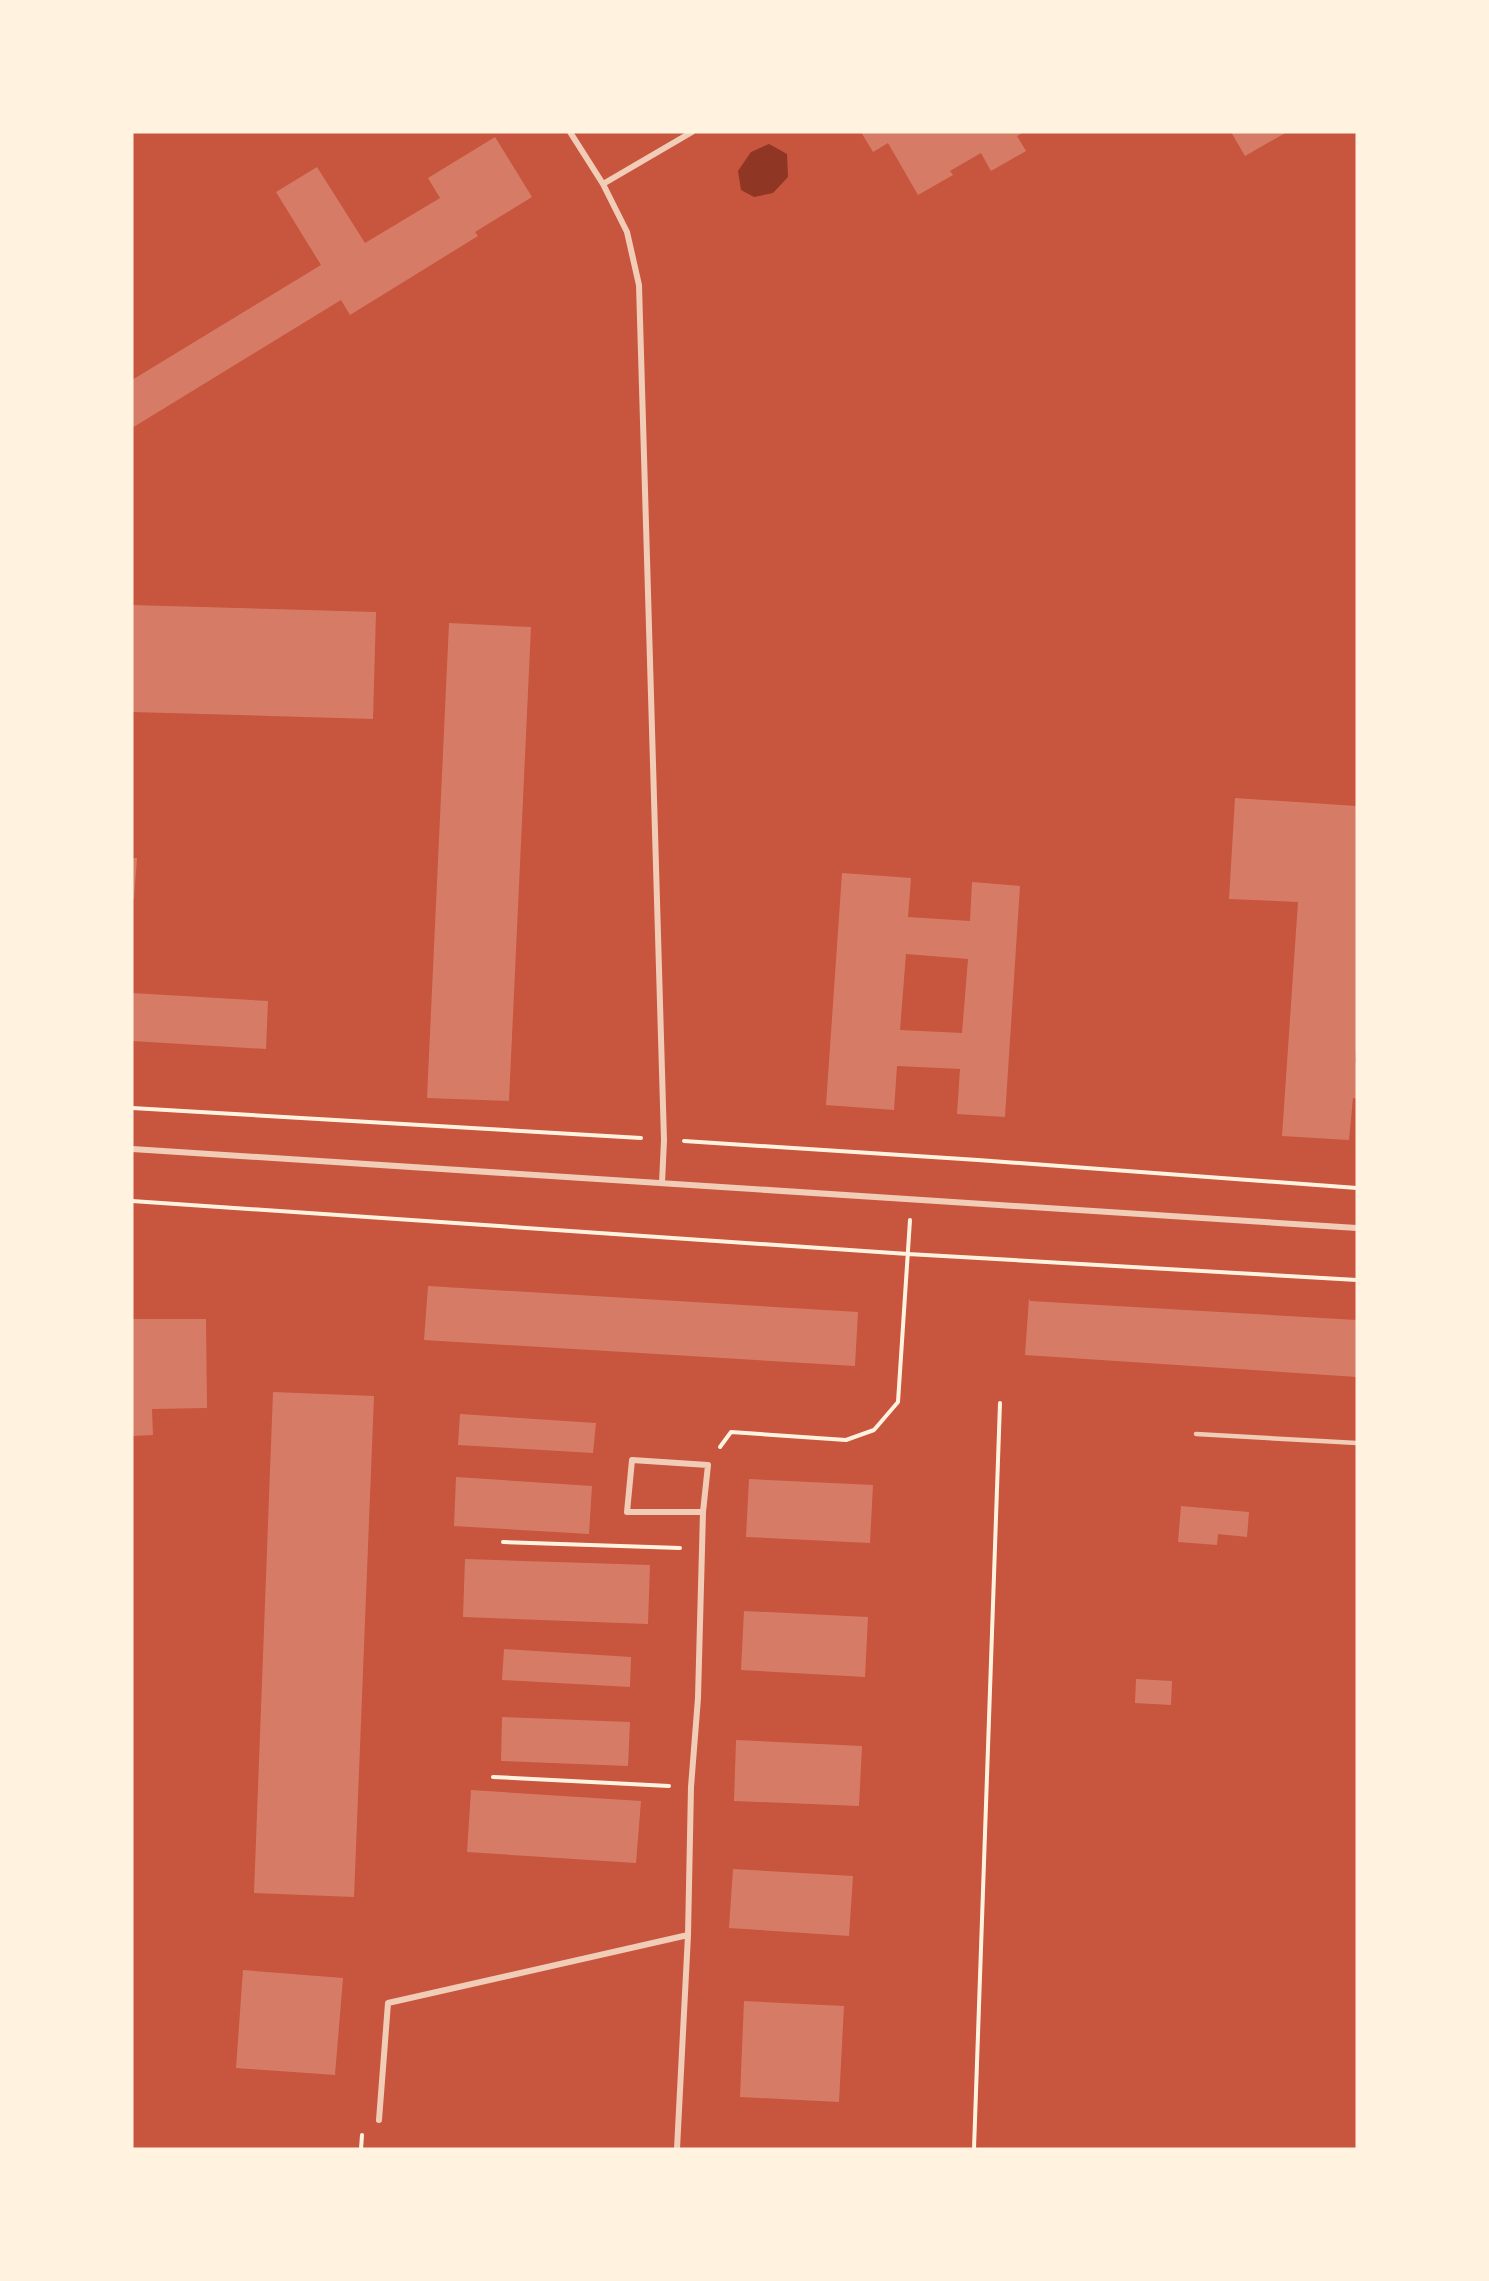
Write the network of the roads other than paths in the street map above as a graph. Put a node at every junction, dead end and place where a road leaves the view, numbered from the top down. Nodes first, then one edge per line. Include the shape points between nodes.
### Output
1 (570, 132) edge
2 (692, 132) edge
3 (603, 184) junction
4 (132, 1149) edge
5 (662, 1183) junction
6 (1357, 1228) edge
7 (1196, 1434) dead end
8 (1357, 1443) edge
9 (703, 1512) junction
10 (688, 1935) junction
11 (379, 2120) dead end
12 (677, 2149) edge

1 - 3 street
2 - 3 street
3 - 5 street via 627,232 639,285 664,1140
4 - 5 street
5 - 6 street
7 - 8 lane
9 - 9 street via 708,1465 632,1460 627,1512
9 - 10 street
10 - 11 street via 388,2003
10 - 12 street

